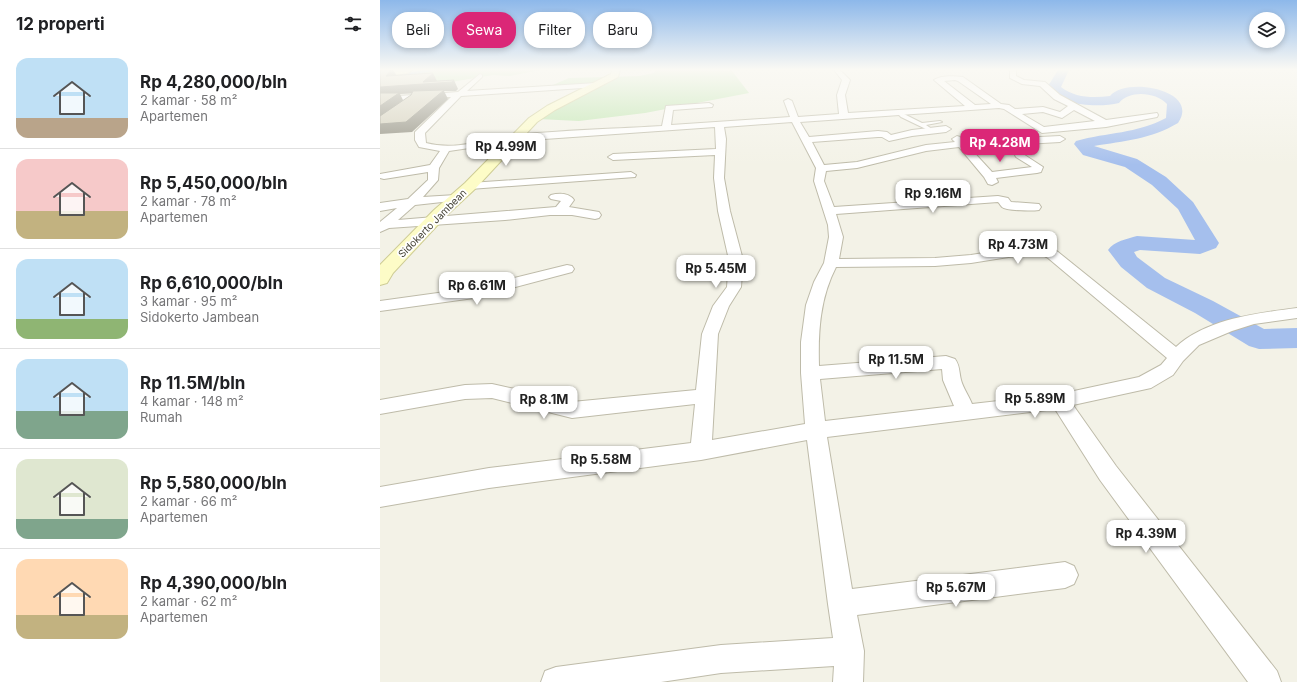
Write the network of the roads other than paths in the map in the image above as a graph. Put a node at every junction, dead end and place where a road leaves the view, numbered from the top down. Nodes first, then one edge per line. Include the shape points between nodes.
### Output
1 (788, 101) dead end
2 (411, 102) edge
3 (452, 102) edge
4 (563, 102) edge
5 (842, 102) edge
6 (965, 102) edge
7 (992, 102) edge
8 (1065, 102) edge
9 (709, 105) dead end
10 (999, 106) junction
11 (973, 108) junction
12 (1074, 108) junction
13 (926, 111) junction
14 (1013, 112) junction
15 (899, 114) junction
16 (1154, 115) dead end
17 (844, 117) junction
18 (795, 120) junction
19 (380, 125) edge
20 (719, 125) junction
21 (943, 126) junction
22 (926, 127) junction
23 (666, 128) junction
24 (1105, 128) junction
25 (516, 138) junction
26 (1069, 138) dead end
27 (806, 140) junction
28 (963, 144) junction
29 (446, 149) junction
30 (720, 152) junction
31 (1020, 155) dead end
32 (613, 157) dead end
33 (434, 168) junction
34 (821, 168) junction
35 (631, 175) dead end
36 (384, 176) dead end
37 (470, 186) junction
38 (555, 197) dead end
39 (456, 198) junction
40 (412, 202) junction
41 (380, 207) edge
42 (1035, 207) dead end
43 (561, 209) junction
44 (829, 211) junction
45 (595, 214) dead end
46 (432, 222) junction
47 (383, 226) edge
48 (831, 263) junction
49 (567, 269) dead end
50 (380, 279) edge
51 (380, 306) edge
52 (1297, 313) edge
53 (1177, 357) junction
54 (810, 373) junction
55 (705, 396) junction
56 (1060, 401) junction
57 (380, 407) edge
58 (966, 411) junction
59 (816, 430) junction
60 (701, 451) junction
61 (380, 497) edge
62 (1065, 574) dead end
63 (841, 604) junction
64 (850, 651) junction
65 (556, 682) edge
66 (848, 682) edge
67 (1266, 682) edge

1 - 18 street
2 - 19 street
3 - 29 street via 420,132 422,145 431,149
4 - 25 street, Sidokerto Jambean via 533,120
5 - 17 street
6 - 11 street
7 - 10 street
8 - 12 street
9 - 23 street via 670,108 671,118
10 - 11 street
10 - 14 street
11 - 13 street
12 - 14 street via 1062,115 1043,109
12 - 24 street
13 - 15 street
13 - 21 street
14 - 24 street via 1042,130
15 - 17 street
15 - 22 lane
16 - 24 street
17 - 18 street
18 - 20 street
18 - 27 street
20 - 23 street
20 - 30 street
21 - 22 street
21 - 28 street
22 - 27 street via 889,138 884,134 878,134
23 - 25 street
25 - 29 street
25 - 37 street, Sidokerto Jambean
26 - 28 street
27 - 34 street
28 - 31 street via 991,179 1037,170 1035,164
28 - 34 street via 910,151 857,165
29 - 33 street
30 - 32 street
30 - 55 street via 719,178 736,260 734,287 721,306 710,334
33 - 36 street
33 - 40 street via 433,180
34 - 44 street via 819,181
35 - 37 street
37 - 39 street, Sidokerto Jambean
38 - 43 street via 568,200
39 - 40 street
39 - 46 street, Sidokerto Jambean
40 - 41 street
40 - 47 street
42 - 44 street via 1010,206 1004,200 998,199
43 - 45 street
43 - 46 street
44 - 48 street via 836,237
46 - 47 street
46 - 50 street, Sidokerto Jambean
48 - 53 street via 935,262 1042,249 1053,255
48 - 54 street via 821,282 814,305
49 - 51 street via 474,293
52 - 53 street via 1252,319 1226,327 1193,341
53 - 56 street via 1167,370 1144,383
54 - 58 street via 946,362 949,363 952,380
54 - 59 street
55 - 57 street via 572,410 492,392 465,392
55 - 60 street
56 - 58 street
56 - 67 street via 1108,473
58 - 59 street
59 - 60 street
59 - 63 street
60 - 61 street via 488,478
62 - 63 street
63 - 64 street
64 - 65 street via 721,659
64 - 66 street

